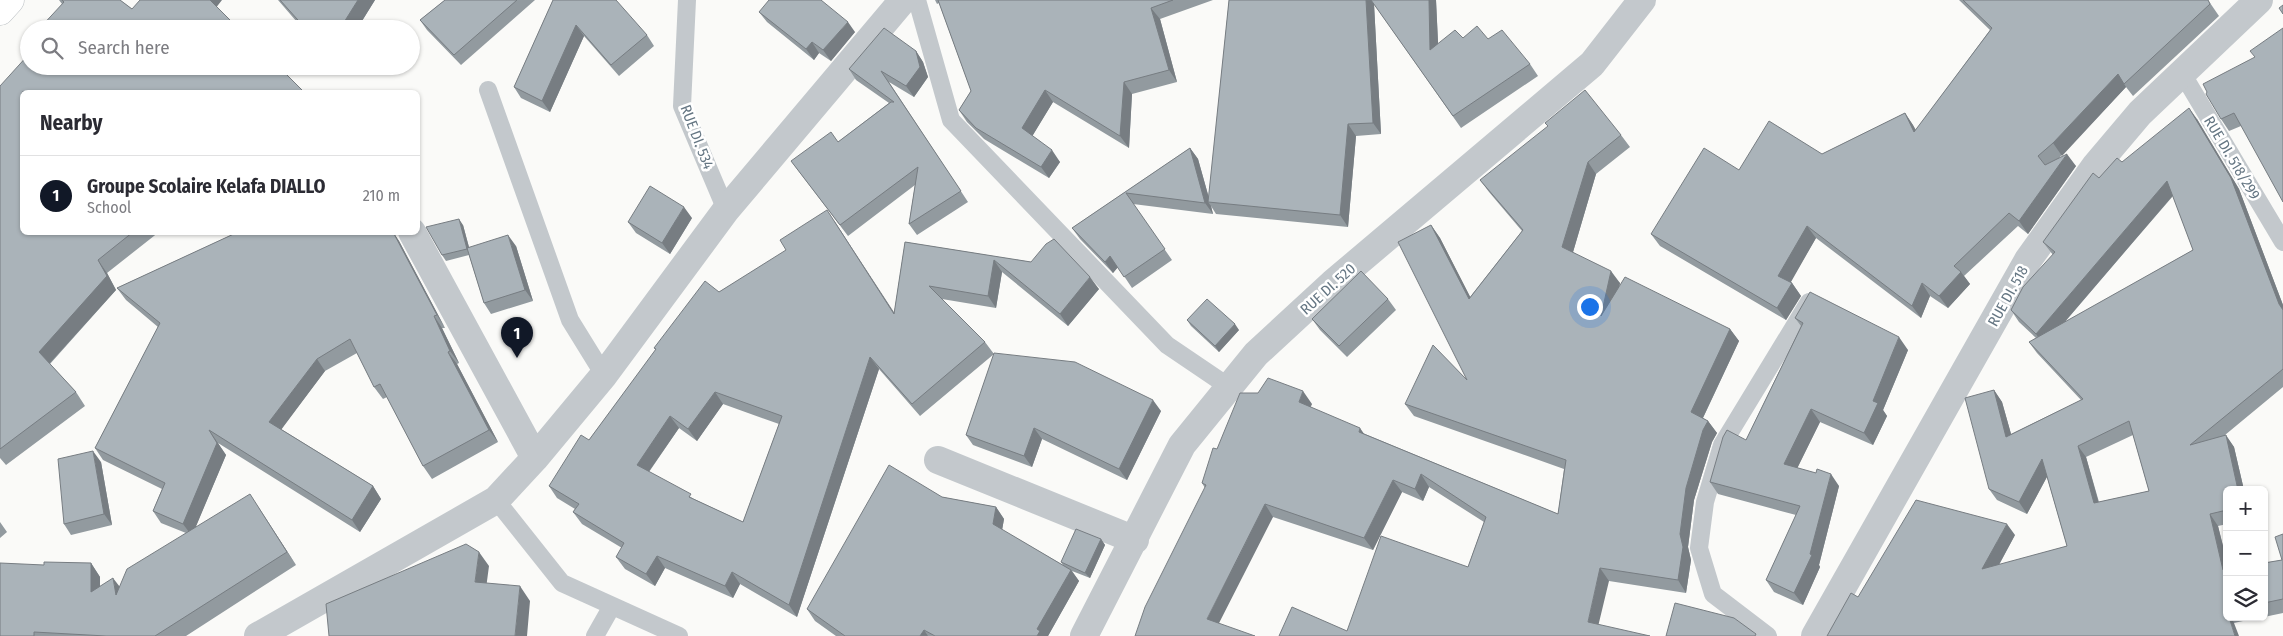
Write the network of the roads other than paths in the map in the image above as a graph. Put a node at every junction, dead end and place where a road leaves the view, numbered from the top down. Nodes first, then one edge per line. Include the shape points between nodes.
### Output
1 (10, 0) edge
2 (687, 0) edge
3 (904, 0) edge
4 (917, 0) edge
5 (1642, 0) edge
6 (2259, 0) edge
7 (0, 11) edge
8 (2182, 73) junction
9 (488, 90) dead end
10 (726, 210) junction
11 (414, 235) edge
12 (2283, 242) edge
13 (1809, 302) edge
14 (604, 375) junction
15 (1230, 387) junction
16 (535, 458) junction
17 (938, 460) dead end
18 (496, 500) junction
19 (1135, 540) junction
20 (612, 606) junction
21 (258, 636) edge
22 (595, 636) edge
23 (679, 636) edge
24 (1084, 636) edge
25 (1768, 636) edge
26 (1816, 636) edge

1 - 7 main road
2 - 10 lane, RUE DI. 534 via 682,106
3 - 10 street
4 - 15 lane via 951,120 1167,345
5 - 15 street, RUE DI. 520 via 1592,64 1333,283 1256,354
6 - 8 street, RUE DI. 518
8 - 12 lane, RUE DI. 518/299
8 - 26 street, RUE DI. 518 via 2140,113 2096,165 2028,260
9 - 14 lane via 570,320
10 - 14 street
11 - 16 street
13 - 25 lane via 1722,446 1705,502 1699,548 1713,594
14 - 16 street
15 - 19 street, RUE DI. 520 via 1182,445
16 - 18 street
17 - 19 street
18 - 20 lane via 562,583
18 - 21 street
19 - 24 street, RUE DI. 520
20 - 22 lane
20 - 23 lane

